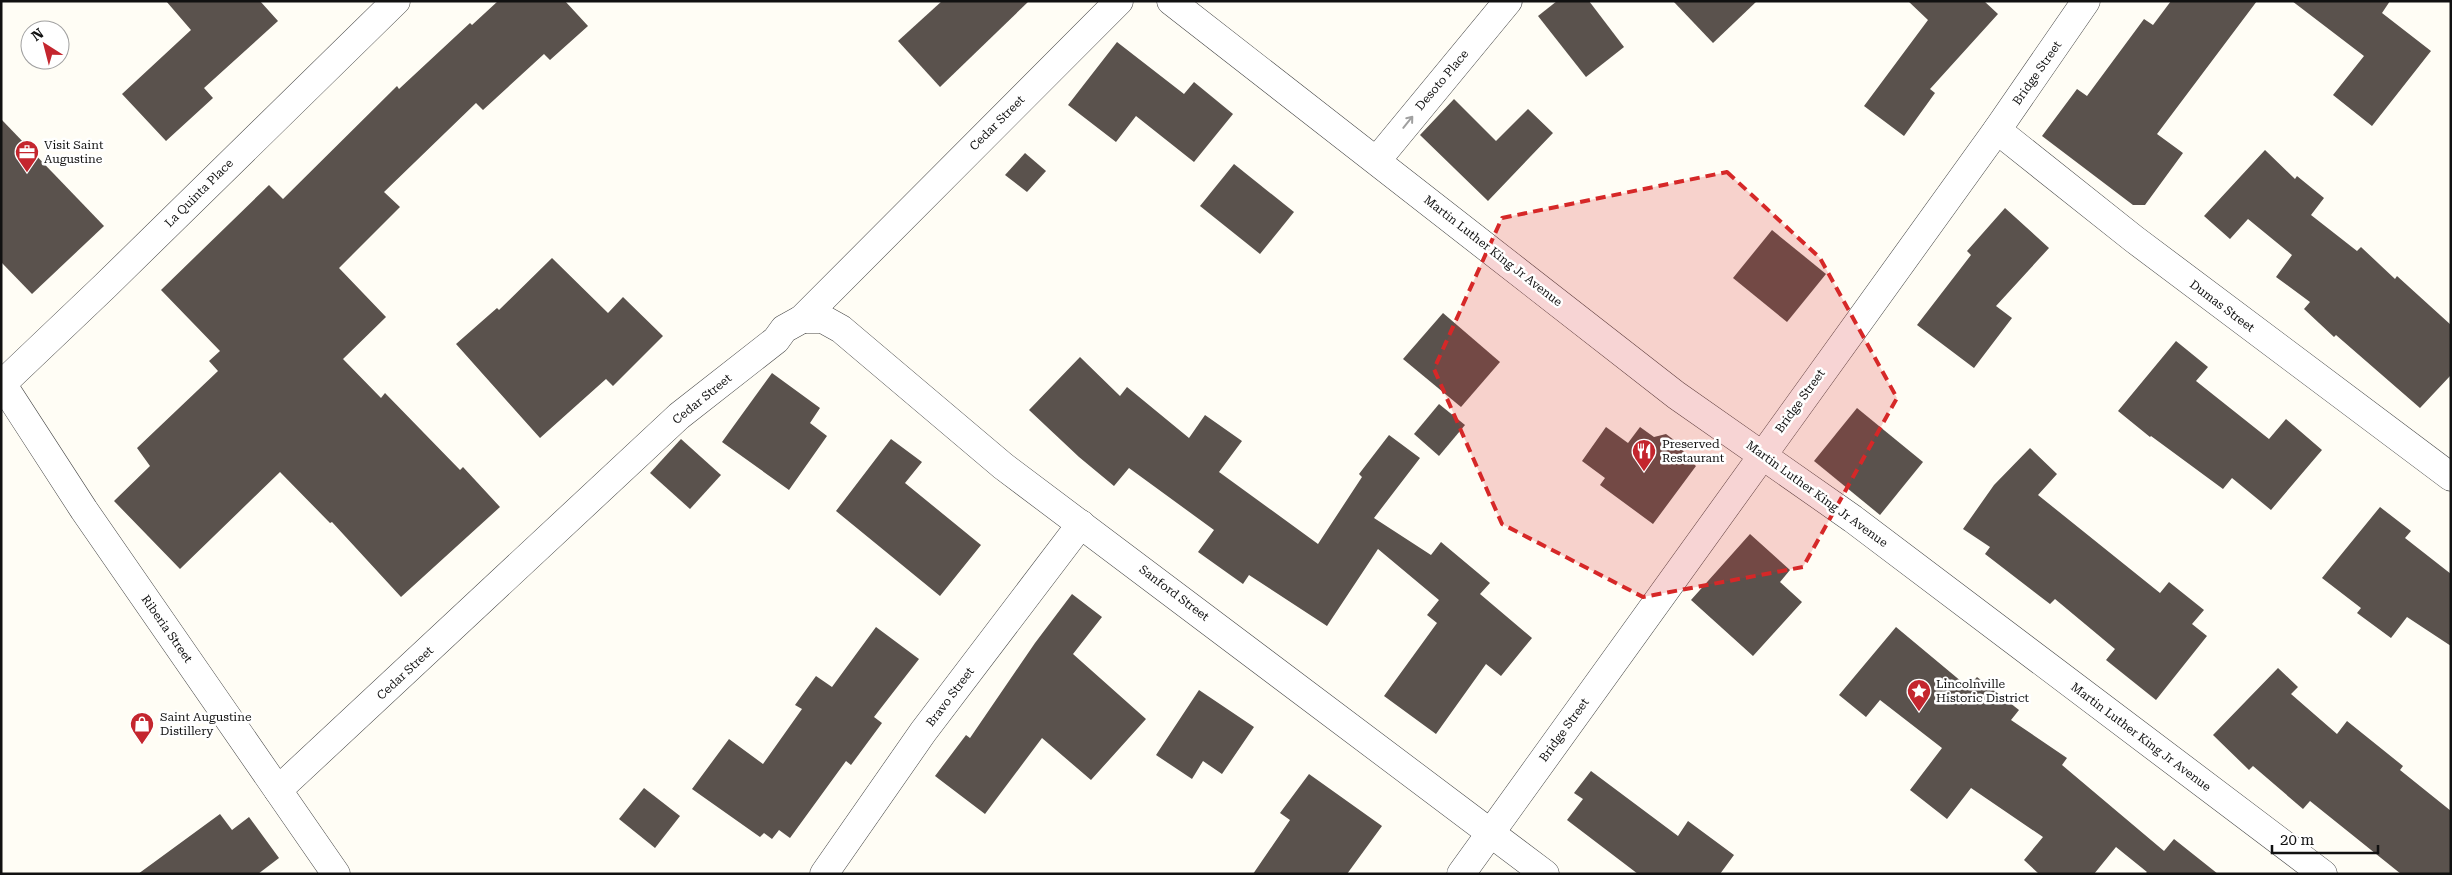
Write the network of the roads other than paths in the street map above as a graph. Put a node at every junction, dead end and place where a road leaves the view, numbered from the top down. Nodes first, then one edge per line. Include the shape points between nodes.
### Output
1 (396, 1) edge
2 (1118, 1) edge
3 (1172, 1) edge
4 (1508, 1) edge
5 (2086, 1) edge
6 (1997, 130) junction
7 (1377, 160) junction
8 (802, 320) junction
9 (2, 383) edge
10 (1762, 454) junction
11 (2451, 477) edge
12 (1081, 524) junction
13 (278, 790) junction
14 (1491, 832) junction
15 (336, 874) edge
16 (824, 874) edge
17 (1461, 874) edge
18 (1545, 874) edge
19 (2322, 874) edge

1 - 9 street, La Quinta Place
2 - 8 street, Cedar Street
3 - 7 street, Martin Luther King Jr Avenue
7 -> 4 street, Desoto Place
5 - 6 street, Bridge Street
6 - 10 street, Bridge Street
6 - 11 street, Dumas Street via 2134,239
7 - 10 street, Martin Luther King Jr Avenue via 1676,395
8 - 12 street, Sanford Street via 823,319 841,329 1004,466
8 - 13 street, Cedar Street via 784,329 776,340 679,416
9 - 13 street, Riberia Street via 84,510
10 - 14 street, Bridge Street
10 - 19 street, Martin Luther King Jr Avenue via 1853,519
12 - 14 street, Sanford Street
12 - 16 street, Bravo Street via 923,732
13 - 15 street, Riberia Street
14 - 17 street, Bridge Street
14 - 18 street, Sanford Street

